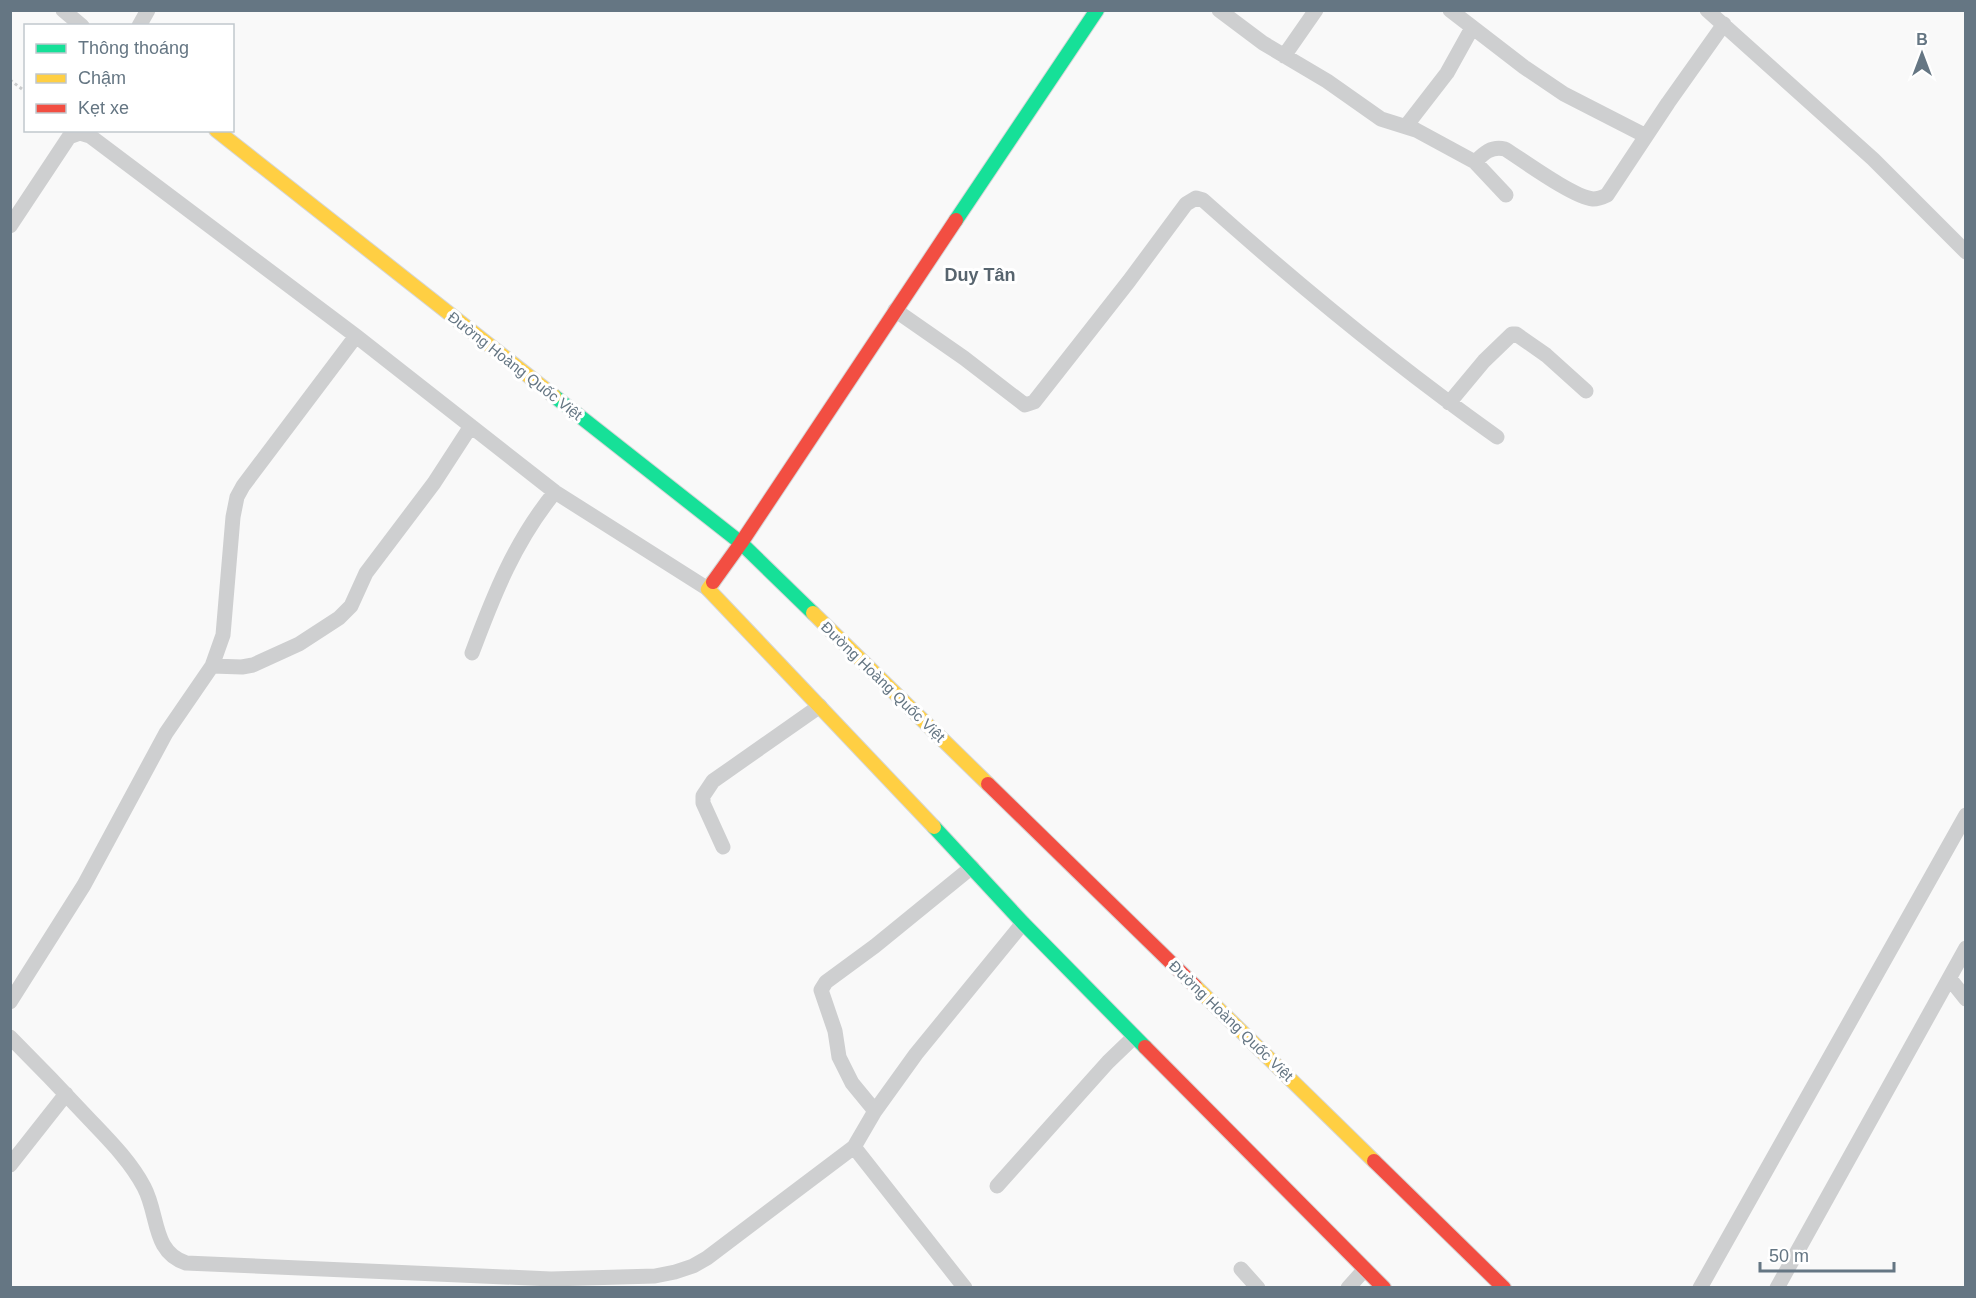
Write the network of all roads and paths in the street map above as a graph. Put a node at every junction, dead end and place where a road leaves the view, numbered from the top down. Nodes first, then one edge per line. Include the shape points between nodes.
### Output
1 (63, 10) edge
2 (148, 10) edge
3 (1097, 10) edge
4 (1219, 10) edge
5 (1316, 10) edge
6 (1450, 10) edge
7 (1707, 10) edge
8 (80, 24) edge
9 (140, 24) edge
10 (1724, 24) junction
11 (1472, 28) junction
12 (1284, 56) junction
13 (10, 80) edge
14 (24, 90) edge
15 (1406, 126) junction
16 (219, 132) edge
17 (1646, 136) junction
18 (1475, 162) junction
19 (1506, 195) dead end
20 (10, 226) edge
21 (1965, 252) edge
22 (895, 310) junction
23 (356, 336) junction
24 (1586, 391) dead end
25 (1449, 403) junction
26 (471, 426) junction
27 (1497, 437) dead end
28 (555, 492) junction
29 (741, 543) junction
30 (712, 583) junction
31 (472, 653) dead end
32 (212, 666) junction
33 (820, 706) junction
34 (1965, 815) edge
35 (723, 847) dead end
36 (972, 867) junction
37 (1023, 923) junction
38 (1965, 948) edge
39 (1962, 968) edge
40 (1950, 979) junction
41 (1965, 999) edge
42 (10, 1002) edge
43 (10, 1037) edge
44 (1134, 1037) junction
45 (66, 1094) junction
46 (875, 1111) junction
47 (854, 1147) junction
48 (10, 1165) edge
49 (997, 1186) dead end
50 (1241, 1269) dead end
51 (1365, 1269) junction
52 (552, 1283) edge
53 (964, 1287) edge
54 (1258, 1287) edge
55 (1348, 1287) edge
56 (1384, 1287) edge
57 (1504, 1287) edge
58 (1701, 1287) edge
59 (1777, 1287) edge

1 - 8 street
2 - 9 street
3 - 22 street
4 - 12 street
5 - 12 street
6 - 11 street
7 - 10 street
10 - 17 street
10 - 21 street via 1873,159
11 - 15 street via 1447,74
11 - 17 street via 1564,94
12 - 15 street via 1381,119
13 - 14 path
15 - 18 street
16 - 29 street, Đường Hoàng Quốc Việt
17 - 18 street via 1613,187 1601,198 1582,196 1505,149 1490,149
18 - 19 street
20 - 23 street via 69,137 85,134
22 - 25 street via 1025,405 1029,404 1186,204 1196,198
22 - 29 street
23 - 26 street
23 - 32 street via 237,496 223,635
24 - 25 street via 1546,355 1512,334
25 - 27 street
26 - 28 street
26 - 32 street via 434,483 366,573 351,606 339,618 299,644 253,665
28 - 30 street
28 - 31 street via 518,545
29 - 30 street
29 - 57 street, Đường Hoàng Quốc Việt
30 - 33 street
32 - 42 street via 166,733 84,885
33 - 35 street via 707,788 703,803
33 - 36 street
34 - 58 street
36 - 37 street
36 - 46 street via 826,982 821,990 839,1057 852,1083
37 - 44 street
37 - 46 street via 916,1054
38 - 39 street
39 - 40 street
40 - 41 street
40 - 59 street
43 - 45 street
44 - 49 street
44 - 51 street
45 - 48 street
45 - 52 street via 133,1169 153,1205 165,1250 177,1260
46 - 47 street
47 - 52 street via 693,1266 655,1276
47 - 53 street
50 - 54 street
51 - 55 street
51 - 56 street

